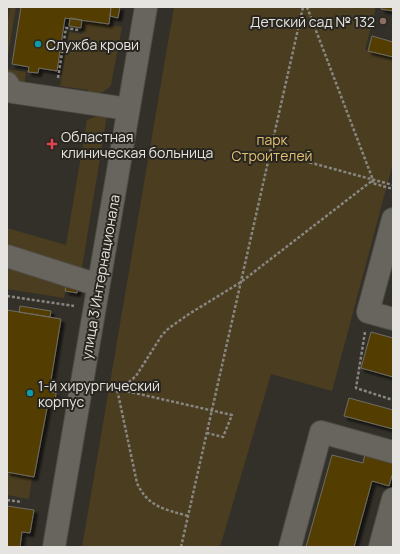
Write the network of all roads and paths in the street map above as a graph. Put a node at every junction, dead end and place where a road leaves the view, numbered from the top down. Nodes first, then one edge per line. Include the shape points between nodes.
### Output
1 (146, 7) edge
2 (303, 7) edge
3 (307, 7) edge
4 (79, 30) dead end
5 (58, 82) dead end
6 (7, 83) edge
7 (128, 109) junction
8 (271, 152) junction
9 (373, 180) junction
10 (393, 185) edge
11 (393, 189) edge
12 (393, 220) edge
13 (7, 256) edge
14 (241, 282) junction
15 (98, 284) junction
16 (7, 296) edge
17 (80, 307) dead end
18 (368, 312) junction
19 (393, 319) edge
20 (99, 384) dead end
21 (117, 389) junction
22 (393, 400) edge
23 (212, 410) junction
24 (207, 433) junction
25 (393, 452) edge
26 (393, 499) edge
27 (7, 500) edge
28 (22, 502) dead end
29 (188, 516) junction
30 (54, 547) edge
31 (181, 547) edge
32 (290, 547) edge
33 (380, 547) edge

1 - 7 street, улица 3 Интернационала
2 - 8 path
3 - 9 path
4 - 5 path via 66,28
6 - 7 street via 13,92
7 - 15 street, улица 3 Интернационала
8 - 9 path
8 - 14 path
9 - 10 path
9 - 11 path via 372,183
9 - 14 path
12 - 18 street
13 - 15 street
14 - 21 path via 169,328 136,376
14 - 23 path
15 - 30 street, улица 3 Интернационала
16 - 17 path
18 - 19 street
18 - 22 path via 356,388
20 - 21 path
21 - 23 path
21 - 29 path via 137,483 142,493 152,503
23 - 24 path
23 - 24 path via 232,415 223,437
24 - 29 path
25 - 32 street via 322,432
26 - 33 street
27 - 28 path
29 - 31 path

